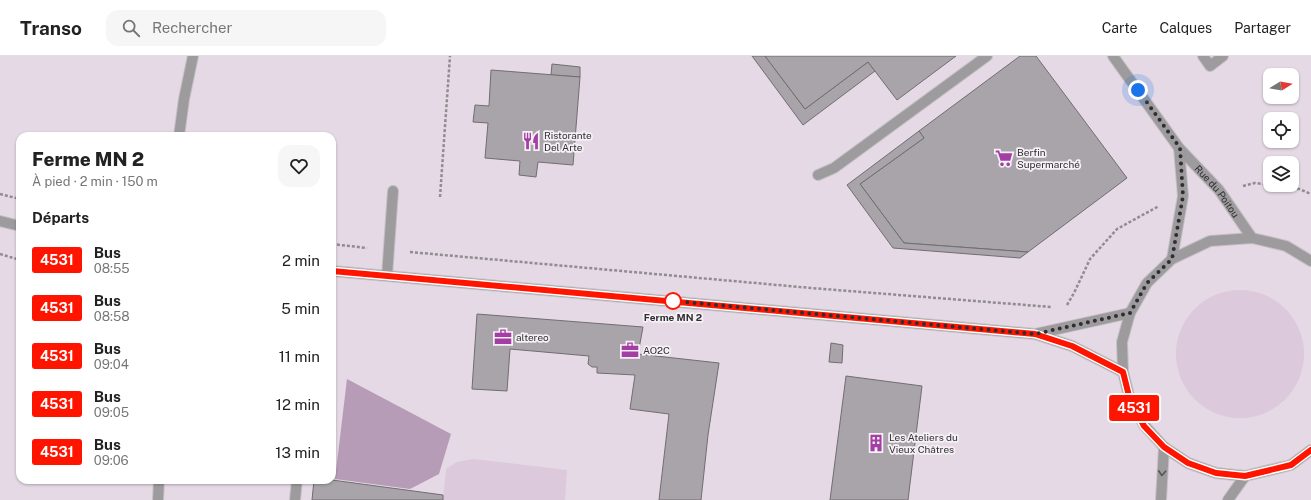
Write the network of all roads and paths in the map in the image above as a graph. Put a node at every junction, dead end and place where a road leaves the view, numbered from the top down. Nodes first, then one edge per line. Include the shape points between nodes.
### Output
1 (194, 56) edge
2 (450, 56) edge
3 (987, 56) edge
4 (1113, 56) edge
5 (1203, 56) edge
6 (1223, 56) edge
7 (180, 132) edge
8 (1180, 148) junction
9 (818, 175) dead end
10 (1219, 190) junction
11 (393, 191) dead end
12 (0, 194) edge
13 (1311, 194) edge
14 (440, 196) dead end
15 (1183, 196) junction
16 (16, 198) edge
17 (0, 221) edge
18 (16, 225) edge
19 (1252, 238) junction
20 (336, 244) edge
21 (389, 250) junction
22 (0, 254) edge
23 (16, 259) edge
24 (1172, 259) junction
25 (1311, 261) edge
26 (336, 271) edge
27 (388, 276) junction
28 (1062, 306) dead end
29 (1055, 307) dead end
30 (1130, 313) junction
31 (1035, 334) junction
32 (1123, 372) junction
33 (1164, 447) junction
34 (1311, 450) edge
35 (1245, 476) junction
36 (159, 484) edge
37 (297, 484) edge
38 (158, 500) edge
39 (295, 500) edge
40 (1161, 500) edge
41 (1228, 500) edge

1 - 7 street
2 - 14 path
3 - 9 street via 834,168
4 - 8 street, Rue du Poitou
5 - 6 street via 1210,66
8 - 10 street, Rue du Poitou
8 - 15 street, Rue du Poitou
10 - 13 path via 1255,183 1299,189
10 - 19 street, Rue du Poitou
11 - 21 street
12 - 16 path
15 - 24 street, Rue du Poitou
15 - 28 path via 1152,209 1117,229 1090,259 1068,304
17 - 18 street
19 - 24 street via 1210,241
19 - 25 street via 1286,246
20 - 21 path
21 - 27 street
21 - 29 path
22 - 23 path
24 - 30 street via 1147,283
26 - 27 street
27 - 31 street
30 - 31 street
30 - 32 street via 1122,342
31 - 32 street via 1072,346
32 - 33 street via 1130,400 1144,426
33 - 35 street via 1188,463 1209,471
33 -> 40 street
34 - 35 street via 1291,465
35 - 41 street
36 - 38 street
37 - 39 street

